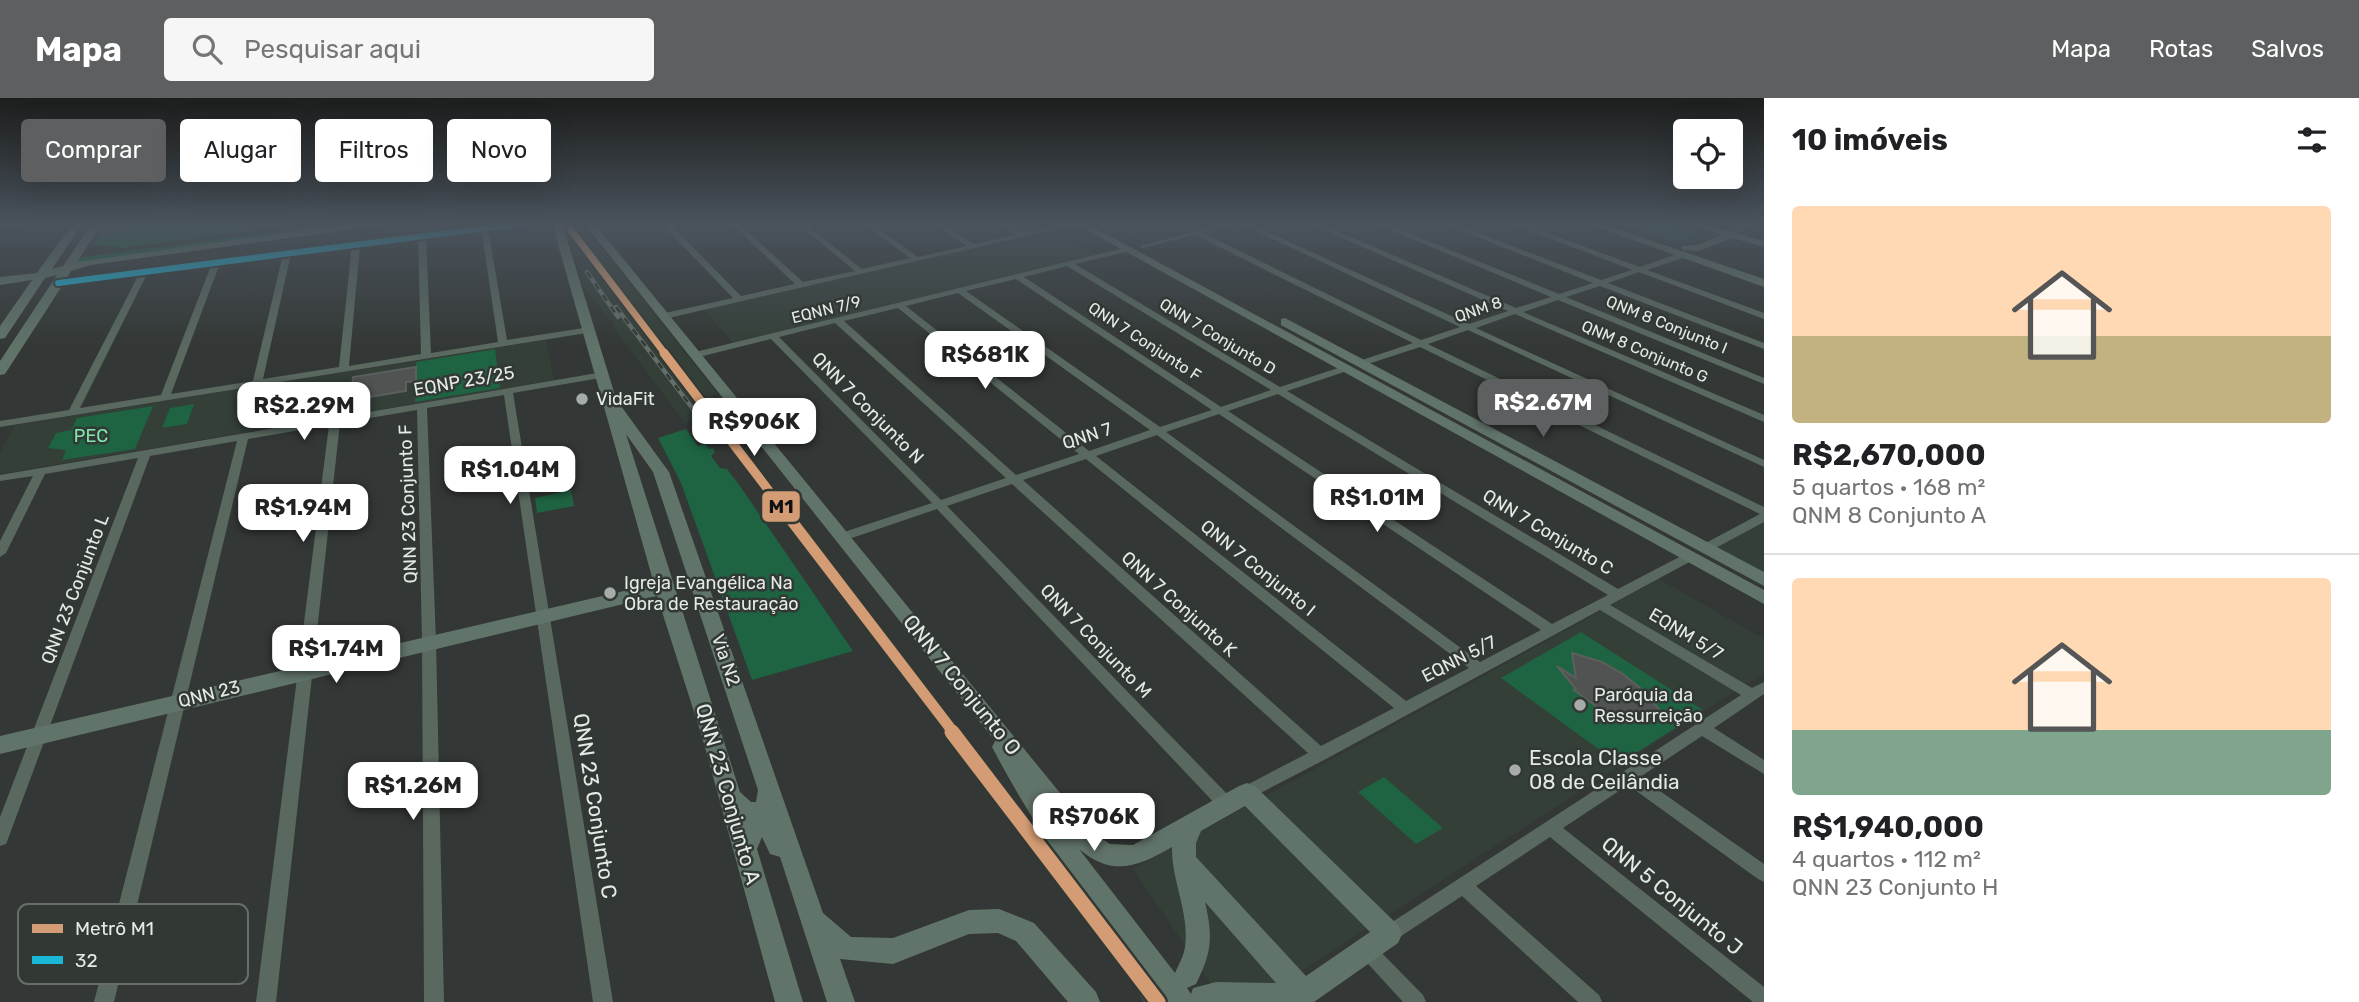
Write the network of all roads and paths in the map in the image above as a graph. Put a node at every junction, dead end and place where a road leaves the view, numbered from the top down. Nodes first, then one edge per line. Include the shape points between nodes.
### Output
1 (47, 265) edge
2 (48, 265) edge
3 (69, 265) edge
4 (78, 265) edge
5 (199, 265) edge
6 (215, 265) edge
7 (284, 265) edge
8 (354, 265) edge
9 (423, 265) edge
10 (490, 265) edge
11 (570, 265) edge
12 (623, 265) edge
13 (707, 265) edge
14 (780, 265) edge
15 (853, 265) edge
16 (890, 265) edge
17 (1064, 265) edge
18 (1071, 265) edge
19 (1161, 265) edge
20 (1177, 265) edge
21 (1262, 265) edge
22 (1335, 265) edge
23 (1408, 265) edge
24 (1483, 265) edge
25 (1556, 265) edge
26 (1629, 265) edge
27 (1649, 265) edge
28 (1719, 265) edge
29 (1739, 265) edge
30 (67, 268) junction
31 (1639, 269) junction
32 (144, 272) junction
33 (861, 272) junction
34 (0, 274) edge
35 (1764, 275) edge
36 (1017, 276) junction
37 (0, 281) edge
38 (36, 283) junction
39 (58, 283) junction
40 (1190, 283) junction
41 (1602, 283) junction
42 (1764, 283) edge
43 (801, 285) junction
44 (0, 290) edge
45 (960, 290) junction
46 (1559, 296) junction
47 (739, 299) junction
48 (900, 305) junction
49 (1513, 311) junction
50 (1265, 312) junction
51 (664, 316) junction
52 (1764, 316) edge
53 (34, 319) junction
54 (837, 320) junction
55 (1469, 327) junction
56 (590, 330) junction
57 (1, 334) edge
58 (773, 336) junction
59 (1420, 343) junction
60 (503, 344) junction
61 (1764, 346) edge
62 (695, 355) junction
63 (426, 356) junction
64 (1362, 363) junction
65 (4, 365) edge
66 (344, 369) junction
67 (1344, 369) junction
68 (603, 375) junction
69 (1764, 380) edge
70 (257, 383) junction
71 (1280, 389) junction
72 (508, 391) junction
73 (165, 397) junction
74 (609, 400) junction
75 (422, 406) junction
76 (1220, 409) junction
77 (73, 412) junction
78 (1764, 419) edge
79 (335, 421) junction
80 (0, 424) edge
81 (1445, 424) junction
82 (1158, 431) junction
83 (243, 437) junction
84 (145, 454) junction
85 (1089, 454) junction
86 (1764, 464) edge
87 (41, 471) junction
88 (1570, 474) junction
89 (0, 478) edge
90 (1014, 478) junction
91 (1590, 503) junction
92 (939, 504) junction
93 (1764, 515) edge
94 (842, 537) junction
95 (684, 538) junction
96 (652, 545) junction
97 (1711, 551) junction
98 (0, 553) edge
99 (1689, 557) junction
100 (1764, 580) edge
101 (664, 587) junction
102 (1618, 595) junction
103 (1764, 598) edge
104 (1601, 605) junction
105 (544, 616) junction
106 (1553, 631) junction
107 (429, 642) junction
108 (1481, 670) junction
109 (304, 671) junction
110 (1758, 691) edge
111 (179, 702) junction
112 (1405, 709) junction
113 (987, 716) junction
114 (1702, 728) junction
115 (38, 736) junction
116 (0, 745) edge
117 (1321, 755) junction
118 (1764, 768) edge
119 (1629, 777) junction
120 (769, 787) junction
121 (731, 797) junction
122 (1236, 799) junction
123 (1191, 825) junction
124 (1551, 828) junction
125 (0, 839) edge
126 (745, 852) junction
127 (1185, 862) junction
128 (1764, 874) edge
129 (1464, 886) junction
130 (128, 904) edge
131 (811, 914) junction
132 (1390, 934) junction
133 (1365, 949) junction
134 (1187, 975) tunnel mouth
135 (108, 984) edge
136 (1297, 998) edge
137 (1764, 999) edge
138 (1192, 1000) edge
139 (104, 1002) edge
140 (266, 1002) edge
141 (434, 1002) edge
142 (604, 1002) edge
143 (789, 1002) edge
144 (841, 1002) edge
145 (1086, 1002) edge
146 (1416, 1002) edge
147 (1592, 1002) edge

1 - 34 main road
2 - 38 main road
3 - 30 main road
4 - 30 main road
5 - 32 main road
6 - 73 street
7 - 70 street
8 - 66 street
9 - 63 street
10 - 60 street
11 - 56 main road, Via N2
12 - 51 main road, QNN 7 Conjunto O
13 - 47 street
14 - 43 street
15 - 33 street
16 - 33 street, EQNN 7/9
17 - 36 street, EQNN 7/9
18 - 71 street, QNN 7 Conjunto D
19 - 40 main road
20 - 50 main road
21 - 59 street
22 - 55 street
23 - 49 street, QNM 8 Conjunto G
24 - 46 street, QNM 8 Conjunto I
25 - 41 street
26 - 31 street
27 - 31 street, QNM 8
28 - 42 main road
29 - 35 main road
30 - 38 main road
30 - 39 main road
31 - 41 street, QNM 8
31 - 52 street
32 - 39 main road
32 - 77 street
33 - 43 street, EQNN 7/9
36 - 45 street, EQNN 7/9
36 - 76 street, QNN 7 Conjunto F
37 - 38 main road
38 - 44 main road
38 - 53 main road via 15,323
38 - 57 main road
39 - 53 main road
40 - 50 main road via 1188,280 1200,279
40 - 67 main road
41 - 46 street, QNM 8
41 - 61 street
43 - 47 street, EQNN 7/9
45 - 48 street, EQNN 7/9
45 - 82 street
46 - 49 street, QNM 8
46 - 69 street, QNM 8 Conjunto I
47 - 51 street, EQNN 7/9
48 - 54 street, EQNN 7/9
48 - 85 street, QNN 7 Conjunto I
49 - 55 street, QNM 8
49 - 78 street, QNM 8 Conjunto G
50 - 64 main road
51 - 62 main road, QNN 7 Conjunto O
53 - 65 main road
54 - 58 street, EQNN 7/9
54 - 90 street
55 - 59 street, QNM 8
55 - 86 street
56 - 60 street, EQNP 23/25
56 - 68 main road, Via N2
57 - 65 main road via 19,330
58 - 62 street, EQNN 7/9
58 - 92 street, QNN 7 Conjunto N
59 - 64 street, QNM 8
59 - 93 street
60 - 63 street, EQNP 23/25
62 - 94 main road, QNN 7 Conjunto O
63 - 66 street, EQNP 23/25
64 - 88 main road
66 - 70 street, EQNP 23/25
67 - 71 street, QNN 7
67 - 81 main road
68 - 72 street, EQNP 23/25
68 - 74 main road, Via N2
70 - 73 street, EQNP 23/25
71 - 76 street, QNN 7
71 - 102 street, QNN 7 Conjunto C
72 - 75 street, EQNP 23/25
72 - 105 street, QNN 23 Conjunto C
73 - 77 street, EQNP 23/25
74 - 95 main road, Via N2 via 661,472
74 - 96 main road, QNN 23 Conjunto A
75 - 79 street, EQNP 23/25
75 - 107 street, QNN 23 Conjunto F
76 - 82 street, QNN 7
76 - 106 street, QNN 7 Conjunto F
77 - 80 street, EQNP 23/25
79 - 83 street, EQNP 23/25
79 - 109 street
81 - 88 main road via 1562,483 1575,483
81 - 91 main road
82 - 85 street, QNN 7
82 - 108 street
83 - 84 street, EQNP 23/25
83 - 111 street
84 - 87 street, EQNP 23/25
84 - 115 street, QNN 23 Conjunto L
85 - 90 street, QNN 7
85 - 112 street, QNN 7 Conjunto I
87 - 89 street, EQNP 23/25
87 - 98 street
88 - 97 main road
90 - 92 street, QNN 7
90 - 117 street, QNN 7 Conjunto K
91 - 97 main road via 1586,494 1601,495
91 - 99 main road
92 - 94 street, QNN 7
92 - 122 street, QNN 7 Conjunto M
93 - 97 street
94 - 113 main road, QNN 7 Conjunto O
95 - 96 main road
95 - 120 main road, Via N2
96 - 101 main road, QNN 23 Conjunto A
97 - 100 main road
99 - 102 street, EQNN 5/7
99 - 103 main road
101 - 105 main road, QNN 23
101 - 121 main road, QNN 23 Conjunto A
102 - 104 street, EQNN 5/7
104 - 106 street, EQNN 5/7
104 - 110 street, EQNM 5/7
105 - 107 main road, QNN 23
105 - 142 street, QNN 23 Conjunto C
106 - 108 street, EQNN 5/7
107 - 109 main road, QNN 23
107 - 141 street, QNN 23 Conjunto F
108 - 112 street, EQNN 5/7
109 - 111 main road, QNN 23
109 - 140 street
110 - 114 street
111 - 115 main road, QNN 23
111 - 130 street
112 - 117 street, EQNN 5/7
113 - 123 main road, QNN 7 Conjunto O via 1078,834 1098,851 1117,859 1136,855
113 - 138 main road via 1040,814 1077,868
114 - 118 street
114 - 119 street
115 - 116 main road, QNN 23
115 - 125 street, QNN 23 Conjunto L
117 - 122 street, EQNN 5/7
119 - 124 street
119 - 128 street
120 - 121 main road via 767,808 757,813 748,813
120 - 131 main road, Via N2
121 - 126 main road, QNN 23 Conjunto A
122 - 123 main road, QNN 7 Conjunto O
122 - 132 main road
123 - 127 main road via 1185,836
124 - 129 street
124 - 137 street, QNN 5 Conjunto J
126 - 131 main road via 750,829 770,827 793,891
126 - 143 main road, QNN 23 Conjunto A
127 - 134 main road via 1199,933 1199,955
127 - 136 main road
129 - 132 street
129 - 147 street
131 - 144 main road, Via N2
131 - 145 main road via 846,949 893,951 969,922 999,921 1025,932
132 - 133 main road
133 - 136 main road
133 - 146 street
135 - 139 street
136 - 138 main road via 1216,996

